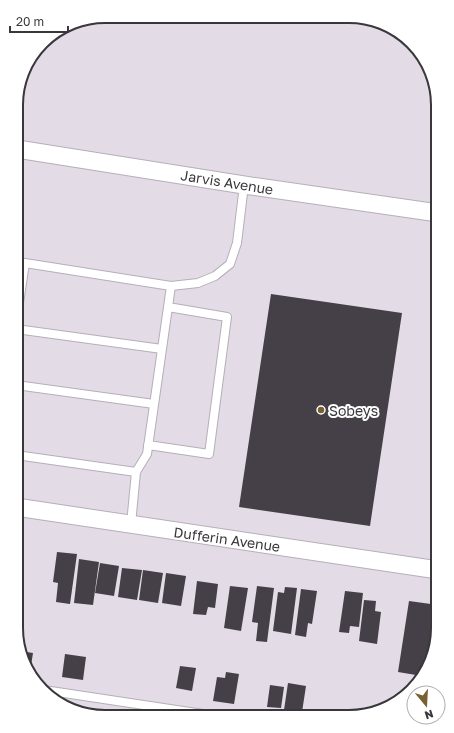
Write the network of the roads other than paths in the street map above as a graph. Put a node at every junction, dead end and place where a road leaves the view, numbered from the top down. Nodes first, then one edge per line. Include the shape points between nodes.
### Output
1 (23, 150) edge
2 (244, 185) junction
3 (431, 212) edge
4 (23, 277) edge
5 (171, 286) junction
6 (168, 308) junction
7 (23, 330) edge
8 (162, 349) junction
9 (23, 386) edge
10 (154, 404) junction
11 (148, 445) junction
12 (23, 456) edge
13 (136, 472) junction
14 (23, 508) edge
15 (131, 524) junction
16 (431, 569) edge
17 (53, 691) edge
18 (177, 710) edge

1 - 2 street, Jarvis Avenue
2 - 3 street, Jarvis Avenue
2 - 5 lane via 237,243 230,264 215,276 198,284
4 - 5 lane via 25,264
5 - 6 lane
6 - 8 lane
6 - 11 lane via 228,317 209,454
7 - 8 lane
8 - 10 lane
9 - 10 lane
10 - 11 lane
11 - 13 lane via 147,454
12 - 13 lane
13 - 15 lane
14 - 15 street, Dufferin Avenue
15 - 16 street, Dufferin Avenue
17 - 18 lane

